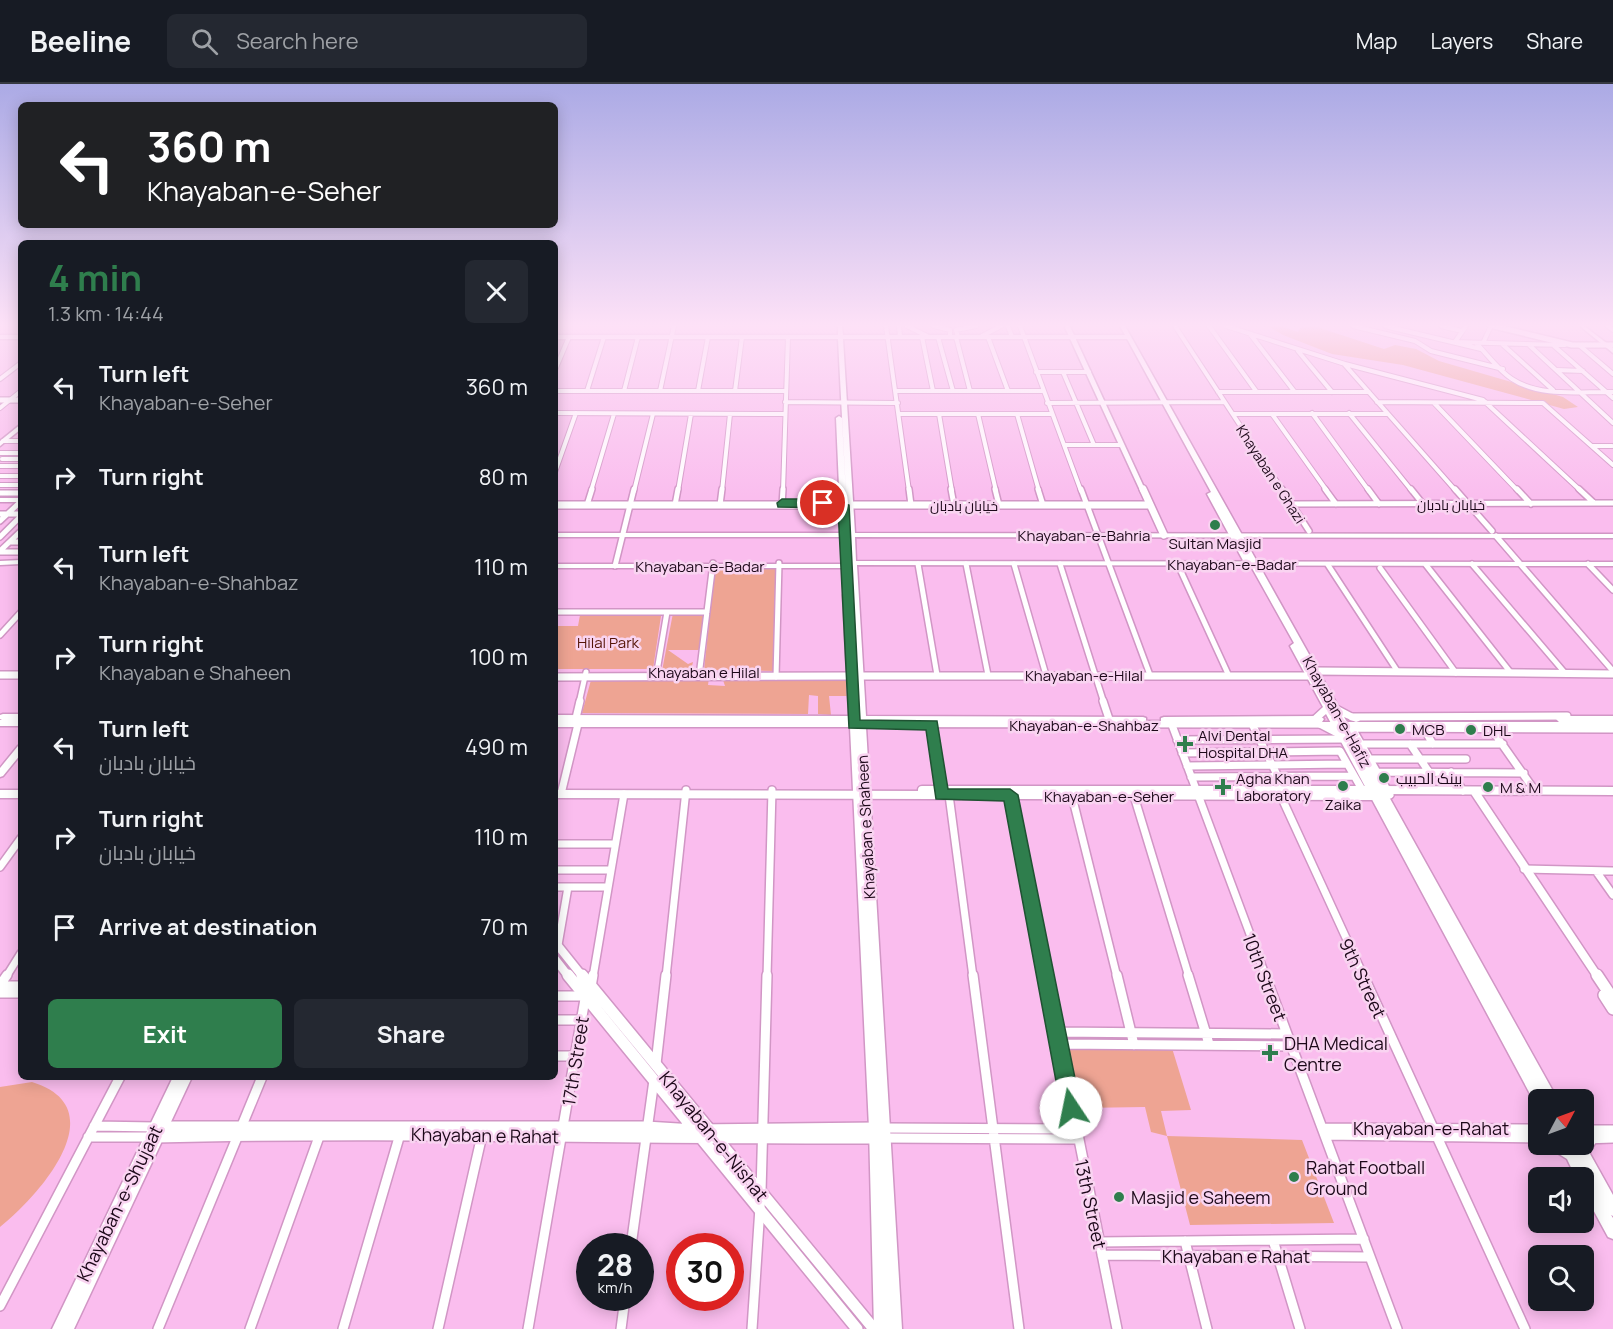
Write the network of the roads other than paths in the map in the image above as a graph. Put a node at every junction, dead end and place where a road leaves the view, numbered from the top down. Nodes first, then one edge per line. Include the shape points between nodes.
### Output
1 (589, 384) edge
2 (626, 384) edge
3 (662, 384) edge
4 (699, 384) edge
5 (736, 384) edge
6 (786, 384) edge
7 (840, 384) edge
8 (895, 384) edge
9 (932, 384) edge
10 (951, 384) edge
11 (968, 384) edge
12 (1005, 384) edge
13 (1040, 384) edge
14 (1068, 384) edge
15 (1094, 384) edge
16 (1153, 384) edge
17 (1213, 384) edge
18 (1250, 384) edge
19 (1289, 384) edge
20 (1325, 384) edge
21 (1362, 384) edge
22 (1425, 384) edge
23 (1524, 384) edge
24 (1546, 384) edge
25 (1572, 384) edge
26 (1598, 384) edge
27 (1552, 390) junction
28 (558, 391) edge
29 (587, 391) junction
30 (624, 391) junction
31 (660, 391) junction
32 (698, 391) junction
33 (735, 391) junction
34 (786, 391) junction
35 (896, 391) junction
36 (933, 391) junction
37 (953, 391) junction
38 (970, 391) junction
39 (1008, 391) junction
40 (1294, 391) junction
41 (1579, 391) junction
42 (1606, 391) junction
43 (1043, 392) junction
44 (1218, 392) junction
45 (1256, 392) junction
46 (1332, 392) junction
47 (1369, 392) junction
48 (1613, 392) edge
49 (18, 394) edge
50 (1613, 398) edge
51 (0, 401) edge
52 (9, 401) junction
53 (18, 401) edge
54 (785, 402) junction
55 (841, 402) junction
56 (1047, 402) junction
57 (1163, 402) junction
58 (1224, 402) junction
59 (1377, 402) junction
60 (898, 403) junction
61 (1076, 403) junction
62 (1102, 403) junction
63 (1434, 403) junction
64 (1488, 403) junction
65 (0, 408) edge
66 (1601, 412) junction
67 (1613, 412) edge
68 (558, 413) edge
69 (576, 413) junction
70 (1312, 413) junction
71 (1349, 413) junction
72 (614, 414) junction
73 (653, 414) junction
74 (691, 414) junction
75 (730, 414) junction
76 (785, 414) junction
77 (900, 414) junction
78 (939, 414) junction
79 (978, 414) junction
80 (1017, 414) junction
81 (1052, 414) junction
82 (1233, 414) junction
83 (1272, 414) junction
84 (1388, 414) junction
85 (1613, 423) edge
86 (18, 430) edge
87 (18, 441) edge
88 (1607, 441) dead end
89 (2, 443) edge
90 (1064, 444) junction
91 (1094, 445) junction
92 (1121, 445) junction
93 (1592, 446) junction
94 (1613, 447) edge
95 (0, 453) edge
96 (9, 453) junction
97 (18, 453) edge
98 (18, 459) edge
99 (1, 460) edge
100 (558, 464) edge
101 (1613, 465) edge
102 (0, 466) edge
103 (18, 466) edge
104 (0, 476) edge
105 (18, 476) edge
106 (18, 484) edge
107 (0, 485) edge
108 (0, 493) edge
109 (18, 493) edge
110 (0, 502) edge
111 (18, 503) edge
112 (587, 503) junction
113 (632, 503) junction
114 (1467, 503) junction
115 (1594, 503) junction
116 (1613, 503) edge
117 (558, 504) edge
118 (675, 504) junction
119 (720, 504) junction
120 (782, 504) junction
121 (847, 504) junction
122 (910, 504) junction
123 (953, 504) junction
124 (999, 504) junction
125 (1042, 504) junction
126 (1086, 504) junction
127 (1148, 504) junction
128 (1290, 504) junction
129 (1336, 504) junction
130 (1379, 504) junction
131 (1423, 504) junction
132 (1531, 504) junction
133 (18, 505) edge
134 (0, 514) edge
135 (8, 514) junction
136 (18, 515) edge
137 (18, 518) edge
138 (0, 521) edge
139 (1308, 531) junction
140 (558, 533) edge
141 (625, 533) junction
142 (848, 533) junction
143 (1098, 533) junction
144 (1163, 533) junction
145 (1235, 533) junction
146 (18, 534) edge
147 (1431, 534) junction
148 (1494, 534) junction
149 (1613, 534) edge
150 (0, 537) edge
151 (10, 542) junction
152 (18, 542) edge
153 (0, 551) edge
154 (18, 552) edge
155 (0, 564) edge
156 (18, 564) edge
157 (558, 565) edge
158 (616, 565) junction
159 (713, 565) junction
160 (778, 565) junction
161 (848, 565) junction
162 (918, 565) junction
163 (966, 565) junction
164 (1061, 565) junction
165 (1014, 566) junction
166 (1110, 566) junction
167 (1253, 566) junction
168 (1329, 566) junction
169 (1427, 566) junction
170 (1474, 566) junction
171 (1521, 566) junction
172 (1590, 566) junction
173 (1613, 566) edge
174 (1179, 567) junction
175 (1380, 568) junction
176 (1613, 590) edge
177 (558, 612) edge
178 (667, 612) junction
179 (707, 612) junction
180 (18, 615) edge
181 (0, 635) edge
182 (1398, 672) junction
183 (937, 673) junction
184 (988, 673) junction
185 (1045, 673) junction
186 (1094, 673) junction
187 (1150, 673) junction
188 (1228, 673) junction
189 (1312, 673) junction
190 (1456, 673) junction
191 (1511, 673) junction
192 (1565, 673) junction
193 (0, 674) edge
194 (18, 674) edge
195 (657, 674) junction
196 (700, 674) junction
197 (776, 674) junction
198 (855, 674) junction
199 (1613, 674) edge
200 (558, 675) edge
201 (586, 675) junction
202 (1428, 675) junction
203 (1543, 675) junction
204 (1331, 708) junction
205 (0, 717) edge
206 (18, 717) edge
207 (1613, 717) edge
208 (558, 718) edge
209 (1109, 719) junction
210 (577, 721) junction
211 (857, 721) junction
212 (1318, 722) junction
213 (1512, 722) junction
214 (0, 723) edge
215 (18, 723) edge
216 (558, 724) edge
217 (932, 725) junction
218 (1172, 725) junction
219 (1253, 726) junction
220 (1347, 726) junction
221 (1422, 726) junction
222 (1490, 726) junction
223 (1613, 727) edge
224 (1177, 740) junction
225 (1260, 741) junction
226 (18, 744) edge
227 (1362, 744) junction
228 (1410, 744) junction
229 (1433, 744) junction
230 (1503, 744) junction
231 (18, 752) edge
232 (1266, 752) junction
233 (1182, 753) junction
234 (1367, 756) junction
235 (1419, 759) junction
236 (1466, 759) dead end
237 (1272, 764) junction
238 (1347, 764) junction
239 (0, 766) edge
240 (1186, 766) junction
241 (1378, 772) junction
242 (1429, 772) junction
243 (1451, 772) junction
244 (1524, 773) junction
245 (0, 774) edge
246 (1277, 776) junction
247 (1354, 776) junction
248 (1191, 777) junction
249 (1463, 790) junction
250 (1535, 791) junction
251 (1613, 791) edge
252 (0, 792) edge
253 (18, 792) edge
254 (558, 792) edge
255 (686, 792) junction
256 (772, 792) junction
257 (861, 792) junction
258 (943, 793) junction
259 (1071, 793) junction
260 (1196, 793) junction
261 (1282, 793) junction
262 (1377, 793) junction
263 (1476, 793) junction
264 (624, 794) junction
265 (1010, 795) junction
266 (1134, 796) junction
267 (1613, 796) edge
268 (18, 842) edge
269 (558, 844) edge
270 (614, 844) junction
271 (0, 867) edge
272 (1525, 867) junction
273 (558, 870) edge
274 (610, 870) junction
275 (1596, 871) junction
276 (1613, 871) edge
277 (558, 887) edge
278 (568, 887) junction
279 (608, 887) junction
280 (1613, 895) edge
281 (558, 934) edge
282 (1459, 940) junction
283 (558, 946) edge
284 (18, 958) edge
285 (558, 963) edge
286 (0, 985) edge
287 (592, 985) junction
288 (18, 986) edge
289 (0, 993) edge
290 (18, 993) edge
291 (558, 996) edge
292 (586, 996) junction
293 (1613, 999) edge
294 (1613, 1009) edge
295 (558, 1020) edge
296 (582, 1020) junction
297 (1056, 1032) junction
298 (1131, 1032) junction
299 (1205, 1033) junction
300 (1286, 1034) junction
301 (1059, 1044) junction
302 (1209, 1044) junction
303 (1134, 1045) junction
304 (1291, 1046) junction
305 (558, 1056) edge
306 (577, 1056) junction
307 (656, 1065) junction
308 (118, 1080) edge
309 (178, 1080) edge
310 (184, 1080) edge
311 (261, 1080) edge
312 (654, 1080) junction
313 (1535, 1089) edge
314 (1546, 1089) edge
315 (94, 1126) junction
316 (994, 1127) junction
317 (1075, 1129) junction
318 (1528, 1129) edge
319 (241, 1130) junction
320 (564, 1131) junction
321 (1324, 1131) junction
322 (1613, 1131) edge
323 (156, 1132) junction
324 (646, 1132) junction
325 (320, 1133) junction
326 (879, 1133) junction
327 (1434, 1133) junction
328 (1594, 1133) edge
329 (400, 1134) junction
330 (705, 1134) junction
331 (761, 1134) junction
332 (482, 1135) junction
333 (1594, 1135) edge
334 (88, 1137) junction
335 (1528, 1137) edge
336 (1613, 1137) edge
337 (1077, 1139) junction
338 (996, 1140) junction
339 (1578, 1155) edge
340 (761, 1192) junction
341 (1594, 1197) edge
342 (759, 1209) junction
343 (1613, 1209) edge
344 (1613, 1232) edge
345 (633, 1233) edge
346 (1364, 1239) junction
347 (1273, 1240) junction
348 (1185, 1241) junction
349 (1099, 1242) junction
350 (1102, 1255) junction
351 (1189, 1255) junction
352 (1278, 1256) junction
353 (1370, 1257) junction
354 (0, 1304) edge
355 (623, 1311) edge
356 (59, 1329) edge
357 (67, 1329) edge
358 (158, 1329) edge
359 (250, 1329) edge
360 (343, 1329) edge
361 (438, 1329) edge
362 (528, 1329) edge
363 (621, 1329) edge
364 (752, 1329) edge
365 (856, 1329) edge
366 (874, 1329) edge
367 (881, 1329) edge
368 (896, 1329) edge
369 (1019, 1329) edge
370 (1117, 1329) edge
371 (1207, 1329) edge
372 (1300, 1329) edge
373 (1397, 1329) edge
374 (1525, 1329) edge

1 - 29 street
2 - 30 street
3 - 31 street
4 - 32 street
5 - 33 street
6 - 34 street
7 - 55 main road, Khayaban e Shaheen
8 - 35 street
9 - 36 street
10 - 37 street
11 - 38 street
12 - 39 street
13 - 43 street
14 - 61 street
15 - 62 street
16 - 57 main road, Khayaban-e-Hafiz
17 - 44 street, Khayaban e Ghazi
18 - 45 street
19 - 40 street
20 - 46 street
21 - 47 street
22 - 64 street
23 - 27 street
24 - 27 street
25 - 41 street
26 - 42 street
27 - 41 street
28 - 29 street
29 - 30 street
30 - 31 street
31 - 32 street
32 - 33 street
33 - 34 street
34 - 54 street
35 - 36 street
35 - 60 street
36 - 37 street
37 - 38 street
38 - 39 street
39 - 43 street
40 - 45 street
40 - 46 street
41 - 42 street
41 - 66 street
42 - 48 street
42 - 50 street
43 - 56 street
44 - 45 street
44 - 58 street, Khayaban e Ghazi
46 - 47 street
47 - 59 street
49 - 52 street
51 - 52 street
52 - 53 street
52 - 65 street
54 - 55 street
54 - 76 street
55 - 60 street
55 - 121 main road, Khayaban e Shaheen
56 - 61 street
56 - 81 street
57 - 58 street
57 - 62 street
57 - 145 main road, Khayaban-e-Hafiz
58 - 82 street, Khayaban e Ghazi
59 - 63 street
59 - 84 street
60 - 77 street
61 - 62 street
61 - 91 street
62 - 92 street
63 - 64 street
63 - 132 street
64 - 93 street via 1543,403
64 - 115 street
66 - 67 street
66 - 85 street
68 - 69 street
69 - 72 street
69 - 100 street
70 - 71 street
70 - 83 street
70 - 130 street
71 - 84 street
71 - 131 street
72 - 73 street
72 - 112 street
73 - 74 street
73 - 113 street
74 - 75 street
74 - 118 street
75 - 76 street
75 - 119 street
76 - 120 street
77 - 78 street
77 - 122 street
78 - 79 street
78 - 123 street
79 - 80 street
79 - 124 street
80 - 81 street
80 - 125 street
81 - 90 street
82 - 83 street
82 - 128 street, Khayaban e Ghazi
83 - 129 street
84 - 114 street
86 - 89 main road
87 - 89 street
88 - 94 street
90 - 91 street
90 - 126 street
91 - 92 street
92 - 127 street
93 - 94 street
93 - 101 street
95 - 96 street
96 - 97 street
96 - 99 street
98 - 99 street
102 - 103 street
104 - 105 street
106 - 107 street
108 - 109 street
110 - 111 main road
112 - 113 street, خیابان بادبان
112 - 117 street, خیابان بادبان
113 - 118 street, خیابان بادبان
113 - 141 street
114 - 131 street, خیابان بادبان
114 - 132 street, خیابان بادبان
114 - 148 street
115 - 116 street, خیابان بادبان
115 - 132 street, خیابان بادبان
118 - 119 street, خیابان بادبان
119 - 120 street, خیابان بادبان
120 - 121 street, خیابان بادبان
121 - 122 street, خیابان بادبان
121 - 142 main road, Khayaban e Shaheen
122 - 123 street, خیابان بادبان
123 - 124 street, خیابان بادبان
124 - 125 street, خیابان بادبان
125 - 126 street, خیابان بادبان
126 - 127 street, خیابان بادبان
126 - 143 street
127 - 144 street
128 - 129 street, خیابان بادبان
128 - 139 street, Khayaban e Ghazi
129 - 130 street, خیابان بادبان
130 - 131 street, خیابان بادبان
133 - 135 street
134 - 135 street
135 - 136 street
135 - 138 street
137 - 150 street
139 - 145 main road, Khayaban-e-Bahria
139 - 147 main road, Khayaban-e-Bahria
140 - 141 main road, Khayaban-e-Bahria
141 - 142 main road, Khayaban-e-Bahria
141 - 158 street
142 - 143 main road, Khayaban-e-Bahria
142 - 161 main road, Khayaban e Shaheen
143 - 144 main road, Khayaban-e-Bahria
143 - 166 street
144 - 145 main road, Khayaban-e-Bahria
145 - 147 main road, Khayaban-e-Bahria
145 - 167 main road, Khayaban-e-Hafiz
146 - 151 street
147 - 148 main road, Khayaban-e-Bahria
148 - 149 main road, Khayaban-e-Bahria
148 - 171 street
151 - 152 street
151 - 153 street
153 - 154 street
155 - 156 main road
157 - 158 main road, Khayaban-e-Badar
158 - 159 main road, Khayaban-e-Badar
159 - 160 main road, Khayaban-e-Badar
159 - 179 street
160 - 161 main road, Khayaban-e-Badar
160 - 197 street
161 - 162 main road, Khayaban-e-Badar
161 - 198 main road, Khayaban e Shaheen
162 - 163 main road, Khayaban-e-Badar
162 - 183 street
163 - 165 main road, Khayaban-e-Badar
163 - 184 street
164 - 165 main road, Khayaban-e-Badar
164 - 166 main road, Khayaban-e-Badar
164 - 186 street
165 - 185 street
166 - 167 main road, Khayaban-e-Badar
166 - 174 main road, Khayaban-e-Badar
166 - 187 street
167 - 168 main road, Khayaban-e-Badar
167 - 174 main road, Khayaban-e-Badar
167 - 189 main road, Khayaban-e-Hafiz
168 - 169 main road, Khayaban-e-Badar
168 - 175 main road, Khayaban-e-Badar
168 - 182 street
169 - 170 main road, Khayaban-e-Badar
169 - 175 main road, Khayaban-e-Badar
169 - 191 street
170 - 171 main road, Khayaban-e-Badar
170 - 192 street
171 - 172 main road, Khayaban-e-Badar
171 - 199 street
172 - 173 main road, Khayaban-e-Badar
172 - 176 street
174 - 188 street
175 - 190 street
177 - 178 street
178 - 179 street
178 - 195 street
179 - 196 street
180 - 181 street
182 - 189 street, Khayaban-e-Hilal
182 - 202 street, Khayaban-e-Hilal
183 - 184 street, Khayaban-e-Hilal
183 - 198 street, Khayaban-e-Hilal
184 - 185 street, Khayaban-e-Hilal
185 - 186 street, Khayaban-e-Hilal
186 - 187 street, Khayaban-e-Hilal
186 - 209 street
187 - 188 street, Khayaban-e-Hilal
188 - 189 street, Khayaban-e-Hilal
189 - 202 street
189 - 204 main road, Khayaban-e-Hafiz
190 - 191 street, Khayaban-e-Hilal
190 - 202 street, Khayaban-e-Hilal
191 - 203 street, Khayaban-e-Hilal
192 - 199 street, Khayaban-e-Hilal
192 - 203 street, Khayaban-e-Hilal
193 - 194 street
195 - 196 street, Khayaban-e-Hilal
195 - 201 street, Khayaban-e-Hilal
196 - 197 street, Khayaban-e-Hilal
197 - 198 street, Khayaban-e-Hilal
198 - 211 main road, Khayaban e Shaheen
199 - 203 street
200 - 201 street, Khayaban-e-Hilal
201 - 210 street
202 - 203 street
204 - 212 main road
204 - 220 main road
204 - 220 main road, Khayaban-e-Hafiz
205 - 206 main road
207 - 213 main road, Khayaban-e-Shahbaz
207 - 220 street
208 - 210 main road, Khayaban-e-Shahbaz
209 - 211 main road, Khayaban-e-Shahbaz
209 - 212 main road, Khayaban-e-Shahbaz
210 - 211 main road, Khayaban-e-Shahbaz
210 - 216 main road, Khayaban-e-Shahbaz
210 - 254 street
211 - 217 main road, Khayaban-e-Shahbaz
211 - 257 main road, Khayaban e Shaheen
212 - 219 main road, Khayaban-e-Shahbaz
212 - 220 main road
212 - 220 main road, Khayaban-e-Shahbaz
213 - 220 main road, Khayaban-e-Shahbaz
213 - 222 main road, Khayaban-e-Shahbaz
213 - 223 main road, Khayaban-e-Shahbaz
214 - 215 main road
217 - 218 main road, Khayaban-e-Shahbaz
217 - 258 street
218 - 219 main road, Khayaban-e-Shahbaz
218 - 224 street, 10th Street
219 - 225 street, 9th Street
220 - 221 main road, Khayaban-e-Shahbaz
220 - 225 street
220 - 227 street
220 - 234 main road, Khayaban-e-Hafiz
220 - 262 main road, Khayaban-e-Hafiz
221 - 222 main road, Khayaban-e-Shahbaz
221 - 229 street
222 - 223 street
222 - 230 street
224 - 225 street
224 - 233 street, 10th Street
225 - 232 street, 9th Street
226 - 239 main road
227 - 228 street
227 - 234 street
228 - 229 street
228 - 235 street
229 - 230 street
230 - 244 street
231 - 245 main road
232 - 233 street
232 - 237 street, 9th Street
232 - 238 street via 1340,751
233 - 240 street, 10th Street
234 - 235 street
234 - 241 street
234 - 262 main road, Khayaban-e-Hafiz
235 - 236 street
235 - 242 street
237 - 238 street
237 - 240 street
237 - 246 street, 9th Street
238 - 247 street
240 - 248 street, 10th Street
241 - 242 street
241 - 262 street
242 - 243 street
243 - 244 street
243 - 249 street
244 - 250 street
246 - 247 street
246 - 248 street
246 - 261 street, 9th Street
247 - 262 street
248 - 260 street, 10th Street
249 - 262 street
249 - 263 street
250 - 251 street, Khayaban-e-Seher
250 - 263 street, Khayaban-e-Seher
252 - 253 street
254 - 255 street, Khayaban-e-Seher
254 - 264 street, Khayaban-e-Seher
255 - 256 street, Khayaban-e-Seher
255 - 264 street, Khayaban-e-Seher
255 - 307 street
256 - 257 street, Khayaban-e-Seher
256 - 331 street
257 - 258 street, Khayaban-e-Seher
257 - 326 main road, Khayaban e Shaheen
258 - 259 street, Khayaban-e-Seher
258 - 265 street, Khayaban-e-Seher
258 - 316 street
259 - 260 street, Khayaban-e-Seher
259 - 265 street, Khayaban-e-Seher
259 - 266 street, Khayaban-e-Seher
259 - 298 street
260 - 261 street, Khayaban-e-Seher
260 - 266 street, Khayaban-e-Seher
260 - 300 street, 10th Street
261 - 262 street, Khayaban-e-Seher
261 - 327 street, 9th Street
262 - 263 street, Khayaban-e-Seher
262 - 282 main road, Khayaban-e-Hafiz
263 - 267 street, Khayaban-e-Seher
263 - 272 street
264 - 270 street, 17th Street
265 - 297 street, 13th Street
266 - 299 street
268 - 271 street
269 - 270 street
270 - 274 street, 17th Street
272 - 275 street
272 - 293 street
272 - 294 street
273 - 274 street
274 - 279 street, 17th Street
275 - 276 street
275 - 280 street
277 - 278 street
278 - 279 street
278 - 281 street
279 - 287 street, 17th Street
282 - 313 main road, Khayaban-e-Hafiz
282 - 314 main road, Khayaban-e-Hafiz
283 - 287 street, Khayaban-e-Nishat
284 - 286 street
285 - 292 street, Khayaban-e-Nishat
286 - 288 street
287 - 292 street, 17th Street
287 - 307 street, Khayaban-e-Nishat
289 - 290 street
291 - 292 street
292 - 296 street, 17th Street
292 - 312 street, Khayaban-e-Nishat
295 - 296 street
296 - 306 street, 17th Street
297 - 298 street
297 - 301 street, 13th Street
298 - 299 street
298 - 303 street
299 - 300 street
299 - 302 street
300 - 304 street, 10th Street
301 - 303 street
301 - 317 street, 13th Street
302 - 303 street
302 - 304 street
304 - 321 street, 10th Street
305 - 306 street
306 - 320 street, 17th Street
307 - 312 street
307 - 330 street, Khayaban-e-Nishat
308 - 315 street
309 - 323 main road, Khayaban-e-Shujaat
310 - 323 main road, Khayaban-e-Shujaat
311 - 319 street
312 - 324 street
312 - 330 street, Khayaban-e-Nishat
315 - 323 street, Khayaban e Rahat
315 - 334 street
316 - 317 street
316 - 326 street
316 - 338 street
317 - 337 street, 13th Street
318 - 327 street, Khayaban-e-Rahat
319 - 320 street, Khayaban e Rahat
319 - 323 street, Khayaban e Rahat
319 - 325 street, Khayaban e Rahat
319 - 358 street
320 - 324 street, Khayaban e Rahat
320 - 332 street, Khayaban e Rahat
320 - 362 street, 17th Street
321 - 327 street, Khayaban-e-Rahat
321 - 346 street, 10th Street
322 - 328 street
323 - 334 street, Khayaban e Rahat
323 - 356 main road, Khayaban-e-Shujaat
323 - 357 main road, Khayaban-e-Shujaat
324 - 330 street, Khayaban e Rahat
324 - 345 street
325 - 329 street, Khayaban e Rahat
325 - 359 street
326 - 331 street, Khayaban e Rahat
326 - 338 street
326 - 367 main road, Khayaban e Shaheen
326 - 368 main road, Khayaban e Shaheen
327 - 335 street, Khayaban-e-Rahat
327 - 374 street, 9th Street
329 - 332 street, Khayaban e Rahat
329 - 360 street
330 - 331 street, Khayaban e Rahat
330 - 340 street, Khayaban-e-Nishat
330 - 342 street, Khayaban-e-Nishat
331 - 340 street
332 - 361 street
333 - 336 street
334 - 354 street
337 - 338 street
337 - 349 street, 13th Street
338 - 369 street
339 - 343 main road
340 - 342 street
340 - 366 street, Khayaban-e-Nishat
341 - 344 main road
342 - 364 street
342 - 365 street, Khayaban-e-Nishat
346 - 347 street
346 - 353 street, 10th Street
347 - 348 street
347 - 352 street
348 - 349 street
348 - 351 street
349 - 350 street, 13th Street
350 - 351 street, Khayaban e Rahat
350 - 370 street, 13th Street
351 - 352 street, Khayaban e Rahat
351 - 371 street
352 - 353 street, Khayaban e Rahat
352 - 372 street
353 - 373 street, 10th Street
355 - 363 street

